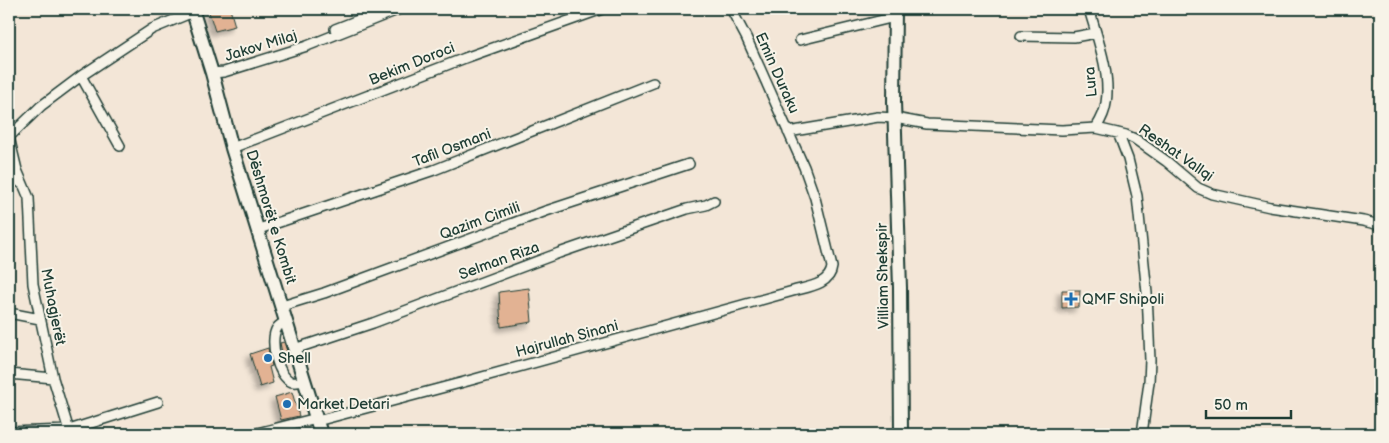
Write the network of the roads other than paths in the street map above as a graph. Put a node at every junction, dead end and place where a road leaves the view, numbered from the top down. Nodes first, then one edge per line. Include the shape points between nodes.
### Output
1 (386, 9) edge
2 (400, 9) edge
3 (602, 9) edge
4 (731, 9) edge
5 (1088, 9) edge
6 (192, 11) edge
7 (895, 13) edge
8 (1096, 34) junction
9 (1021, 36) dead end
10 (800, 40) dead end
11 (212, 73) junction
12 (81, 76) junction
13 (653, 83) dead end
14 (895, 118) junction
15 (1096, 128) junction
16 (788, 132) junction
17 (1118, 133) junction
18 (9, 137) edge
19 (120, 146) dead end
20 (232, 148) junction
21 (689, 164) dead end
22 (9, 172) edge
23 (25, 186) junction
24 (714, 201) dead end
25 (1380, 226) edge
26 (258, 229) junction
27 (282, 306) junction
28 (9, 313) edge
29 (40, 318) junction
30 (287, 322) junction
31 (294, 349) junction
32 (9, 374) edge
33 (53, 378) junction
34 (304, 381) junction
35 (158, 402) dead end
36 (317, 419) junction
37 (9, 432) edge
38 (69, 432) edge
39 (253, 434) edge
40 (321, 434) edge
41 (901, 434) edge
42 (1142, 434) edge

1 - 11 street
2 - 11 street, Jakov Milaj via 292,51
3 - 20 street, Bekim Doroci
4 - 16 street, Emin Duraku
5 - 8 street, Lura
6 - 11 main road, Dëshmorët e Kombit
6 - 12 street via 152,30
7 - 10 street
7 - 14 main road, Villiam Shekspir
8 - 9 street
8 - 15 street, Lura via 1108,92
11 - 20 main road, Dëshmorët e Kombit
12 - 18 street via 41,106
12 - 19 street
13 - 26 street, Tafil Osmani via 434,170
14 - 15 street, Reshat Vallqi via 927,124 1062,130
14 - 16 street, Emin Duraku via 868,118
14 - 41 main road, Villiam Shekspir
15 - 17 street, Reshat Vallqi
16 - 36 street, Hajrullah Sinani via 804,167 824,232 832,267 830,276 823,282 454,385
17 - 25 street, Reshat Vallqi via 1146,146 1198,188 1212,194
17 - 42 street via 1137,196 1147,293 1150,360
18 - 23 street, Muhagjerët via 17,170
20 - 26 main road, Dëshmorët e Kombit
21 - 27 street, Qazim Cimili via 538,214
22 - 23 street
23 - 29 street, Muhagjerët via 30,212 33,284
24 - 31 street, Selman Riza
26 - 27 main road, Dëshmorët e Kombit
27 - 30 main road, Dëshmorët e Kombit
28 - 29 street
29 - 33 street, Muhagjerët
30 - 31 main road, Dëshmorët e Kombit
30 - 34 street via 276,329 275,352 287,379
31 - 34 main road, Dëshmorët e Kombit
32 - 33 street
33 - 38 street, Muhagjerët
34 - 36 main road, Dëshmorët e Kombit
35 - 38 street
36 - 39 street, Hajrullah Sinani
36 - 40 main road, Dëshmorët e Kombit
37 - 38 street

